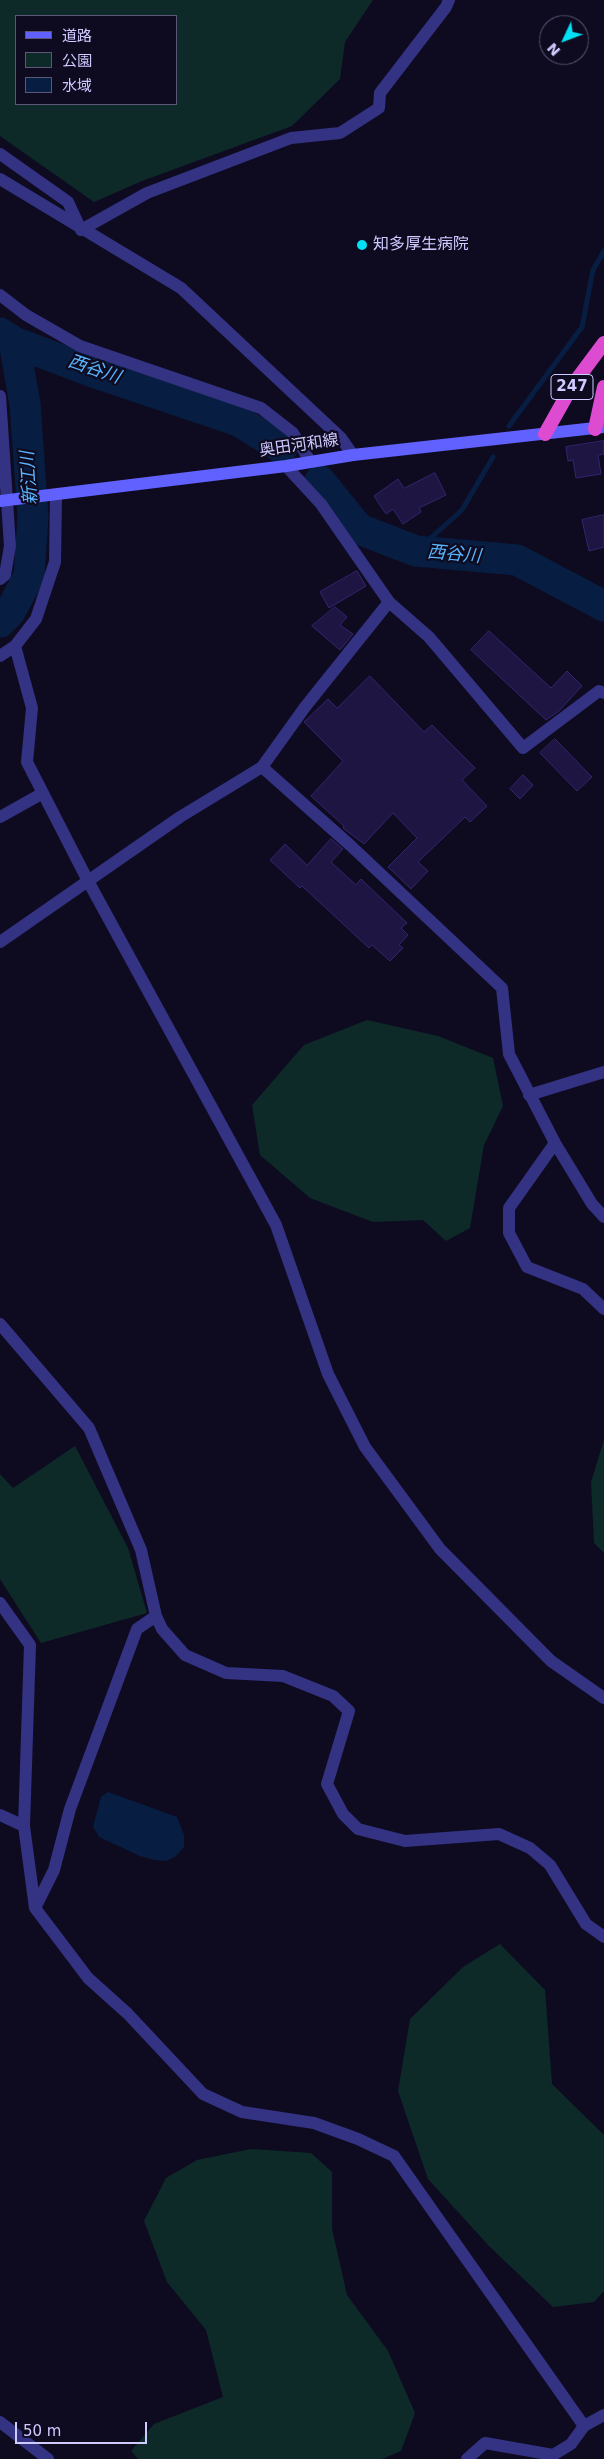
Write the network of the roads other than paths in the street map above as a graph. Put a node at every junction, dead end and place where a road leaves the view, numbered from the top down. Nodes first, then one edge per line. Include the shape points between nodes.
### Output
1 (449, 0) edge
2 (0, 154) edge
3 (0, 179) edge
4 (81, 230) junction
5 (0, 295) edge
6 (604, 343) edge
7 (604, 386) edge
8 (0, 396) edge
9 (599, 428) edge
10 (545, 434) junction
11 (353, 455) junction
12 (310, 462) junction
13 (286, 466) junction
14 (56, 496) junction
15 (3, 501) edge
16 (0, 579) edge
17 (389, 602) junction
18 (15, 646) junction
19 (0, 656) edge
20 (604, 693) edge
21 (262, 767) junction
22 (42, 794) junction
23 (0, 817) edge
24 (88, 881) junction
25 (0, 942) edge
26 (604, 1072) edge
27 (529, 1095) junction
28 (555, 1143) junction
29 (604, 1217) edge
30 (604, 1310) edge
31 (0, 1324) edge
32 (0, 1603) edge
33 (156, 1616) junction
34 (604, 1698) edge
35 (0, 1814) edge
36 (24, 1826) junction
37 (35, 1908) junction
38 (604, 1937) edge
39 (604, 2416) edge
40 (0, 2422) edge
41 (584, 2426) junction
42 (48, 2459) edge
43 (467, 2459) edge

1 - 4 street via 380,93 379,108 340,133 291,138 147,193
2 - 4 street via 68,202
3 - 4 street
4 - 11 street via 181,288 341,438
5 - 12 street via 26,315 80,346 261,408 293,433
6 - 10 highway, 247 via 572,386
7 - 9 highway, 247
8 - 15 street via 5,442
9 - 10 main road, 奥田河和線
10 - 11 main road, 奥田河和線
11 - 12 main road, 奥田河和線
12 - 13 main road, 奥田河和線
13 - 14 main road, 奥田河和線
13 - 17 street via 321,504
14 - 15 main road, 奥田河和線
14 - 18 street via 55,562 36,619
15 - 16 street via 10,546 5,575
17 - 20 street via 429,637 523,748 599,691
17 - 21 street via 305,707
18 - 19 street
18 - 22 street via 32,708 27,762
21 - 24 street via 180,817
21 - 27 street via 502,988 509,1054
22 - 23 street
22 - 24 street
24 - 25 street
24 - 34 street via 276,1225 328,1374 365,1447 440,1549 551,1661
26 - 27 street
27 - 28 street
28 - 29 street via 592,1204
28 - 30 street via 509,1208 509,1233 528,1267 582,1288
31 - 33 street via 90,1428 141,1550
32 - 36 street via 30,1645
33 - 37 street via 137,1629 70,1809 54,1870
33 - 38 street via 162,1629 185,1655 226,1673 283,1676 333,1696 349,1711 327,1784 342,1814 358,1829 405,1841 499,1834 530,1848 550,1865 586,1924
35 - 36 street
36 - 37 street
37 - 41 street via 88,1978 128,2014 203,2094 242,2112 314,2123 394,2156
39 - 41 street
40 - 42 street
41 - 43 street via 571,2444 552,2455 485,2443

